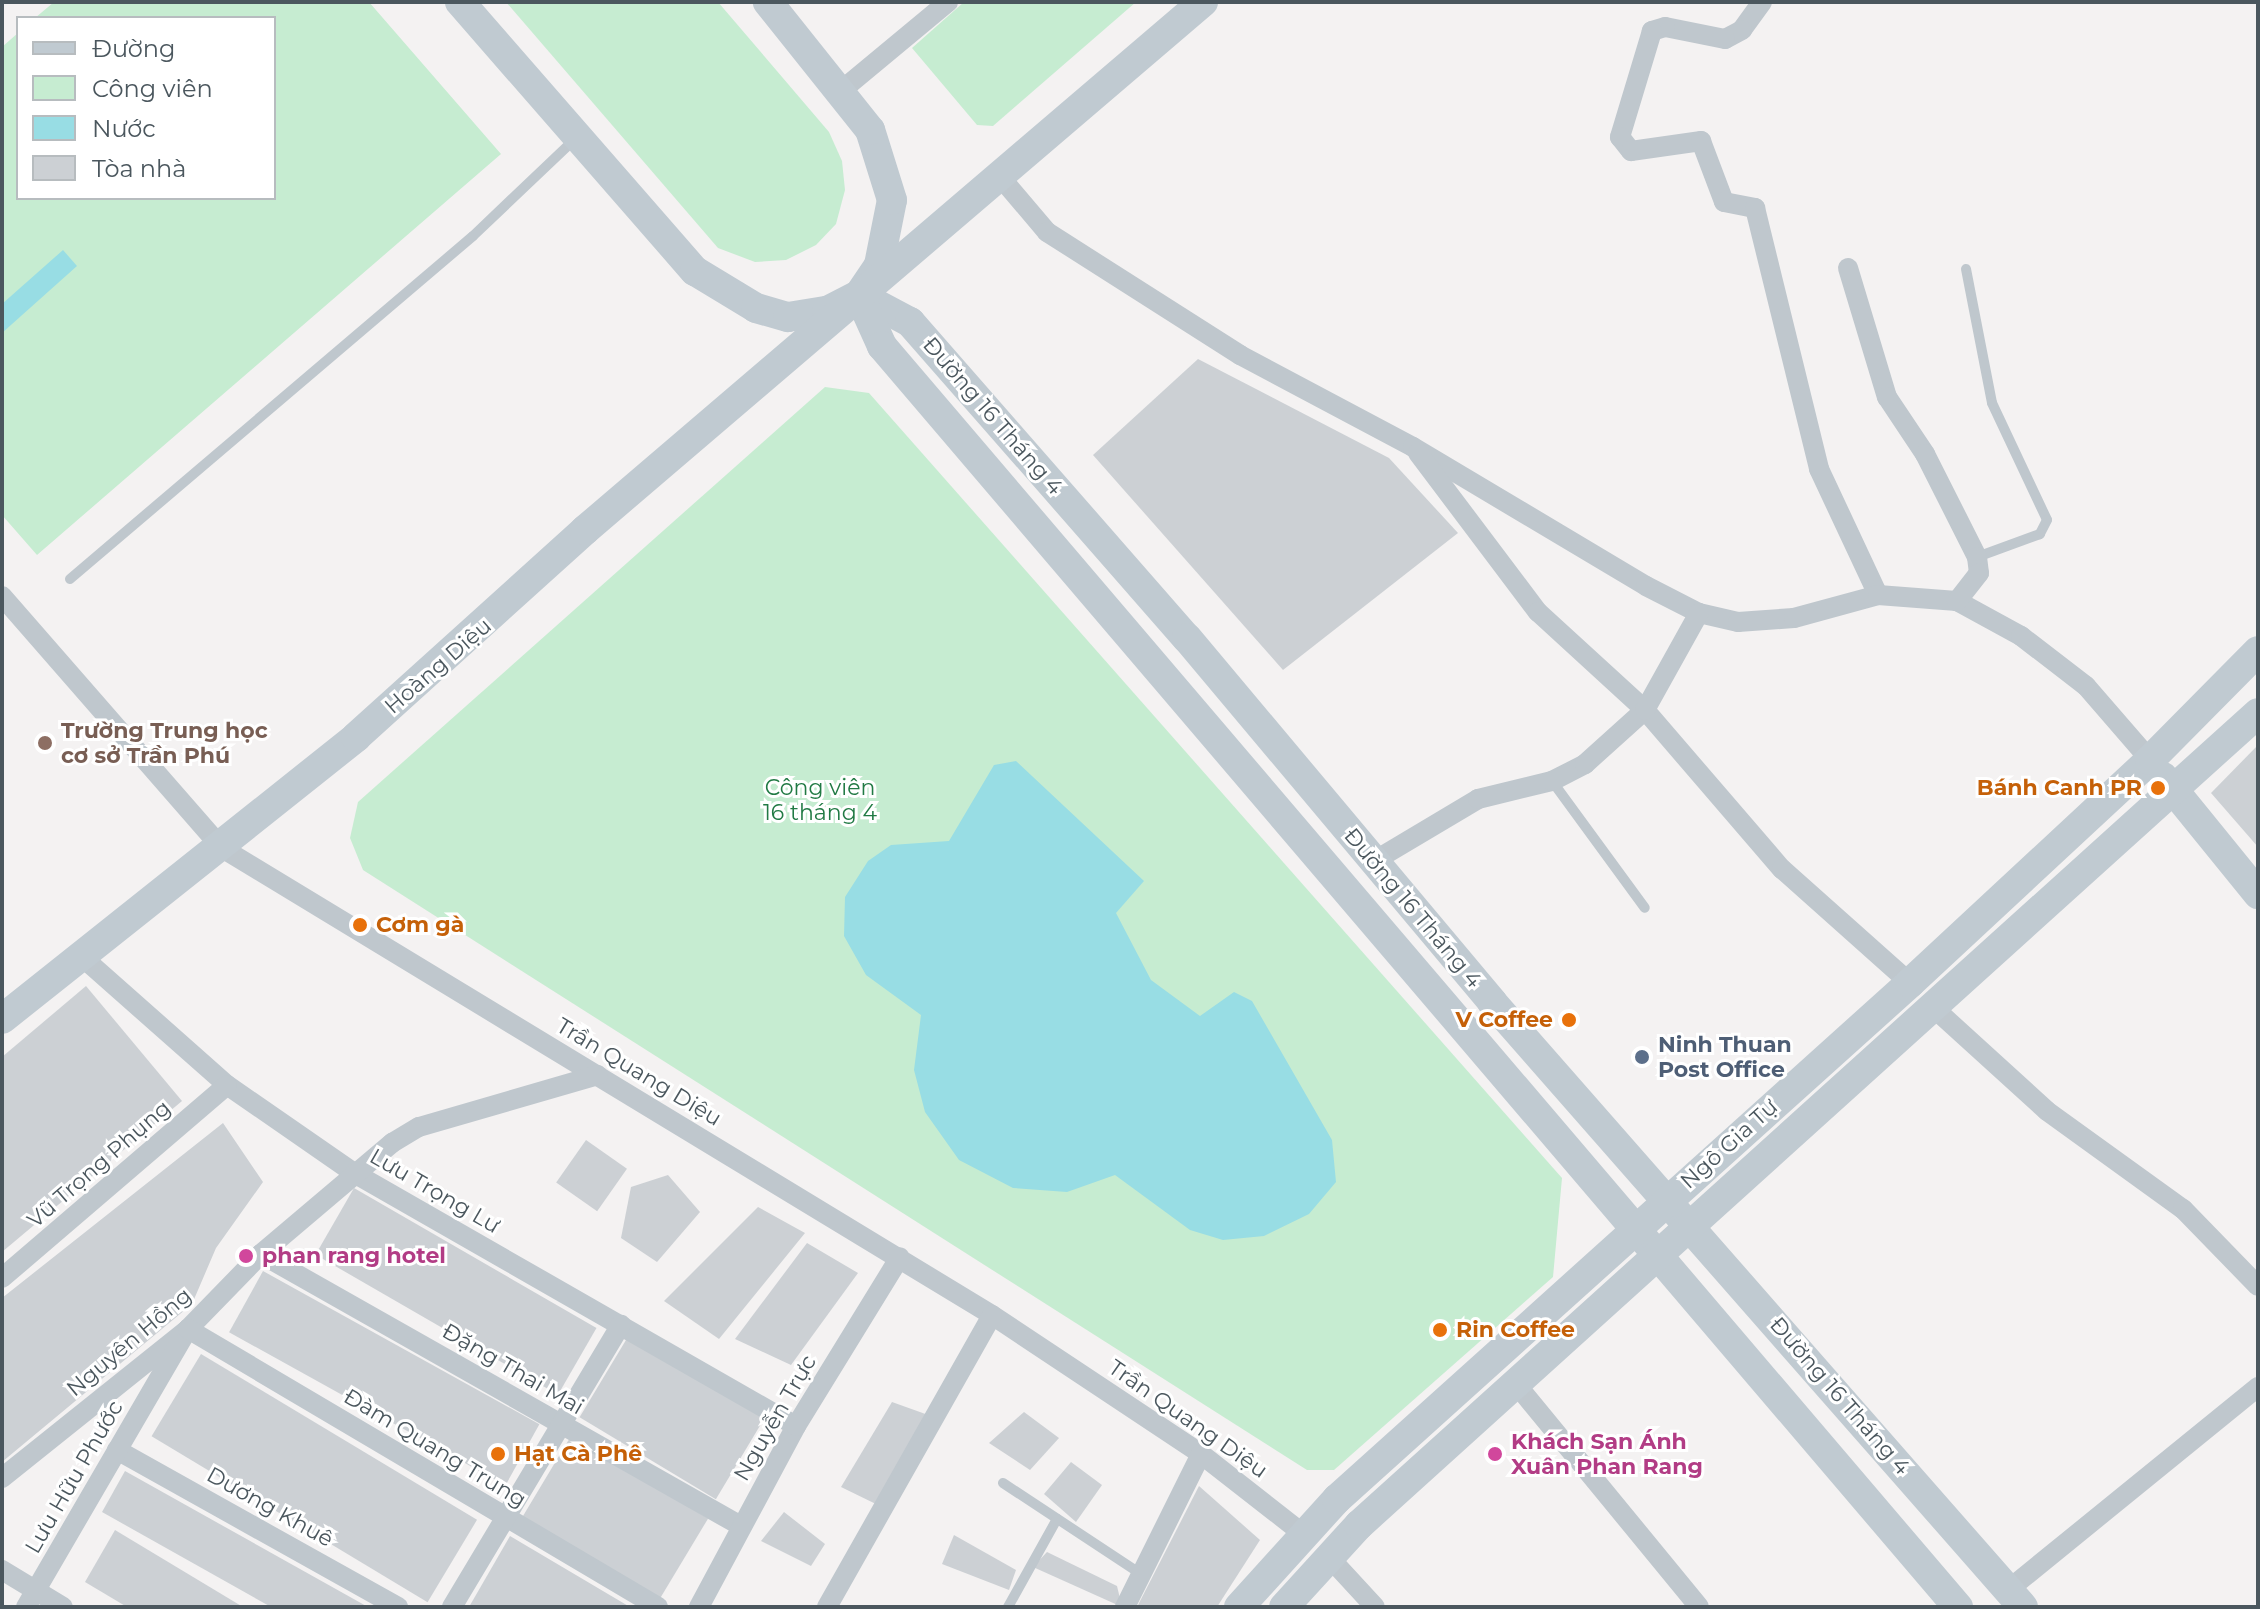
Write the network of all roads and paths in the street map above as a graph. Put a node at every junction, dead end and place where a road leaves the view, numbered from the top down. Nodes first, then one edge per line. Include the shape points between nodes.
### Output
1 (460, 2) edge
2 (768, 2) edge
3 (948, 2) edge
4 (1203, 2) edge
5 (1762, 2) edge
6 (842, 90) junction
7 (577, 137) junction
8 (997, 173) junction
9 (1848, 268) dead end
10 (1966, 269) dead end
11 (859, 295) junction
12 (1413, 447) junction
13 (1977, 557) junction
14 (70, 579) dead end
15 (1878, 595) junction
16 (2, 596) edge
17 (1957, 601) junction
18 (1699, 613) junction
19 (1187, 638) junction
20 (2258, 651) edge
21 (1155, 666) junction
22 (1645, 710) junction
23 (2258, 713) edge
24 (2150, 760) junction
25 (1292, 766) junction
26 (1552, 781) junction
27 (2175, 792) junction
28 (1263, 794) junction
29 (222, 848) junction
30 (1374, 861) junction
31 (2258, 894) edge
32 (1645, 908) dead end
33 (80, 955) junction
34 (1910, 983) junction
35 (1492, 1002) junction
36 (1935, 1009) junction
37 (2, 1019) edge
38 (1463, 1028) junction
39 (598, 1075) junction
40 (227, 1085) junction
41 (354, 1173) junction
42 (1668, 1199) junction
43 (1692, 1225) junction
44 (1634, 1228) junction
45 (261, 1254) junction
46 (900, 1257) junction
47 (1658, 1257) junction
48 (2, 1278) edge
49 (2258, 1286) edge
50 (992, 1315) junction
51 (621, 1325) junction
52 (188, 1329) junction
53 (1516, 1384) junction
54 (2258, 1387) edge
55 (563, 1426) junction
56 (796, 1426) junction
57 (117, 1450) junction
58 (1201, 1454) junction
59 (2, 1478) edge
60 (1003, 1483) dead end
61 (506, 1519) junction
62 (1057, 1519) junction
63 (741, 1526) junction
64 (1302, 1533) junction
65 (1328, 1556) junction
66 (2, 1570) edge
67 (1141, 1574) junction
68 (31, 1599) edge
69 (2007, 1601) edge
70 (63, 1607) edge
71 (398, 1607) edge
72 (452, 1607) edge
73 (658, 1607) edge
74 (699, 1607) edge
75 (827, 1607) edge
76 (1008, 1607) edge
77 (1125, 1607) edge
78 (1239, 1607) edge
79 (1284, 1607) edge
80 (1375, 1607) edge
81 (1699, 1607) edge
82 (1958, 1607) edge

1 - 7 main road
2 - 6 main road
3 - 6 street
4 - 8 main road, Hoàng Diệu
5 - 15 street via 1742,30 1725,39 1665,27 1652,31 1620,137 1631,151 1701,141 1724,202 1755,208 1819,469
6 - 11 main road via 870,130 892,200 879,265
7 - 11 main road via 695,271 728,294 788,317 827,311
7 - 14 lane via 473,236
8 - 11 main road, Hoàng Diệu
8 - 12 street via 1047,232 1240,355
9 - 13 street via 1887,397 1925,454
10 - 13 lane via 1992,403 2047,520 2040,534
11 - 19 main road, Đường 16 Tháng 4 via 910,322
11 - 21 main road, Đường 16 Tháng 4 via 882,346
11 - 29 main road, Hoàng Diệu via 367,728
12 - 18 street
12 - 22 street via 1538,612
13 - 17 street via 1979,573
15 - 17 street
15 - 18 street via 1766,622
16 - 29 street, Trần Quang Diệu
17 - 24 street via 2021,636 2086,686
18 - 22 street
19 - 21 main road
19 - 25 main road, Đường 16 Tháng 4
20 - 24 main road, Ngô Gia Tự
21 - 28 main road, Đường 16 Tháng 4
22 - 26 street via 1585,764
22 - 34 street via 1782,869
23 - 27 main road, Ngô Gia Tự
24 - 27 main road
24 - 34 main road, Ngô Gia Tự
25 - 28 main road
25 - 30 main road, Đường 16 Tháng 4
26 - 30 street via 1478,799
26 - 32 lane
27 - 31 main road
27 - 36 main road, Ngô Gia Tự
28 - 38 main road, Đường 16 Tháng 4
29 - 33 main road, Hoàng Diệu
29 - 39 street, Trần Quang Diệu
30 - 35 main road, Đường 16 Tháng 4
33 - 37 main road, Hoàng Diệu
33 - 40 street, Lưu Trọng Lư
34 - 36 main road
34 - 42 main road, Ngô Gia Tự
35 - 38 main road
35 - 42 main road, Đường 16 Tháng 4
36 - 43 main road, Ngô Gia Tự
36 - 49 street via 2017,1087 2183,1209
38 - 44 main road, Đường 16 Tháng 4
39 - 41 street, Nguyên Hồng via 419,1127
39 - 46 street, Trần Quang Diệu
40 - 41 street, Lưu Trọng Lư
40 - 48 street, Vũ Trọng Phụng
41 - 45 street, Nguyên Hồng
41 - 51 street, Lưu Trọng Lư
42 - 43 main road, Đường 16 Tháng 4
42 - 44 main road, Ngô Gia Tự
43 - 47 main road, Ngô Gia Tự
43 - 69 main road, Đường 16 Tháng 4
44 - 47 main road, Đường 16 Tháng 4
44 - 64 main road, Ngô Gia Tự
45 - 52 street, Nguyên Hồng
45 - 55 street, Đặng Thai Mai
46 - 50 street, Trần Quang Diệu
46 - 56 street, Nguyễn Trực
47 - 53 main road, Ngô Gia Tự
47 - 82 main road, Đường 16 Tháng 4
50 - 58 street, Trần Quang Diệu
50 - 75 street
51 - 55 street
51 - 56 street, Lưu Trọng Lư
52 - 57 street, Lưu Hữu Phước
52 - 59 street, Nguyên Hồng
52 - 61 street, Đàm Quang Trung
53 - 65 main road, Ngô Gia Tự
53 - 81 street
54 - 69 street
55 - 61 street
55 - 63 street, Đặng Thai Mai
56 - 63 street, Nguyễn Trực
57 - 68 street, Lưu Hữu Phước
57 - 71 street, Dương Khuê
58 - 64 street, Trần Quang Diệu
58 - 67 street
60 - 62 lane
61 - 72 street
61 - 73 street, Đàm Quang Trung
62 - 67 lane
62 - 76 lane
63 - 74 street, Nguyễn Trực
64 - 65 main road
64 - 78 main road, Ngô Gia Tự
65 - 79 main road, Ngô Gia Tự
65 - 80 street
66 - 68 street
67 - 77 street
68 - 70 street

